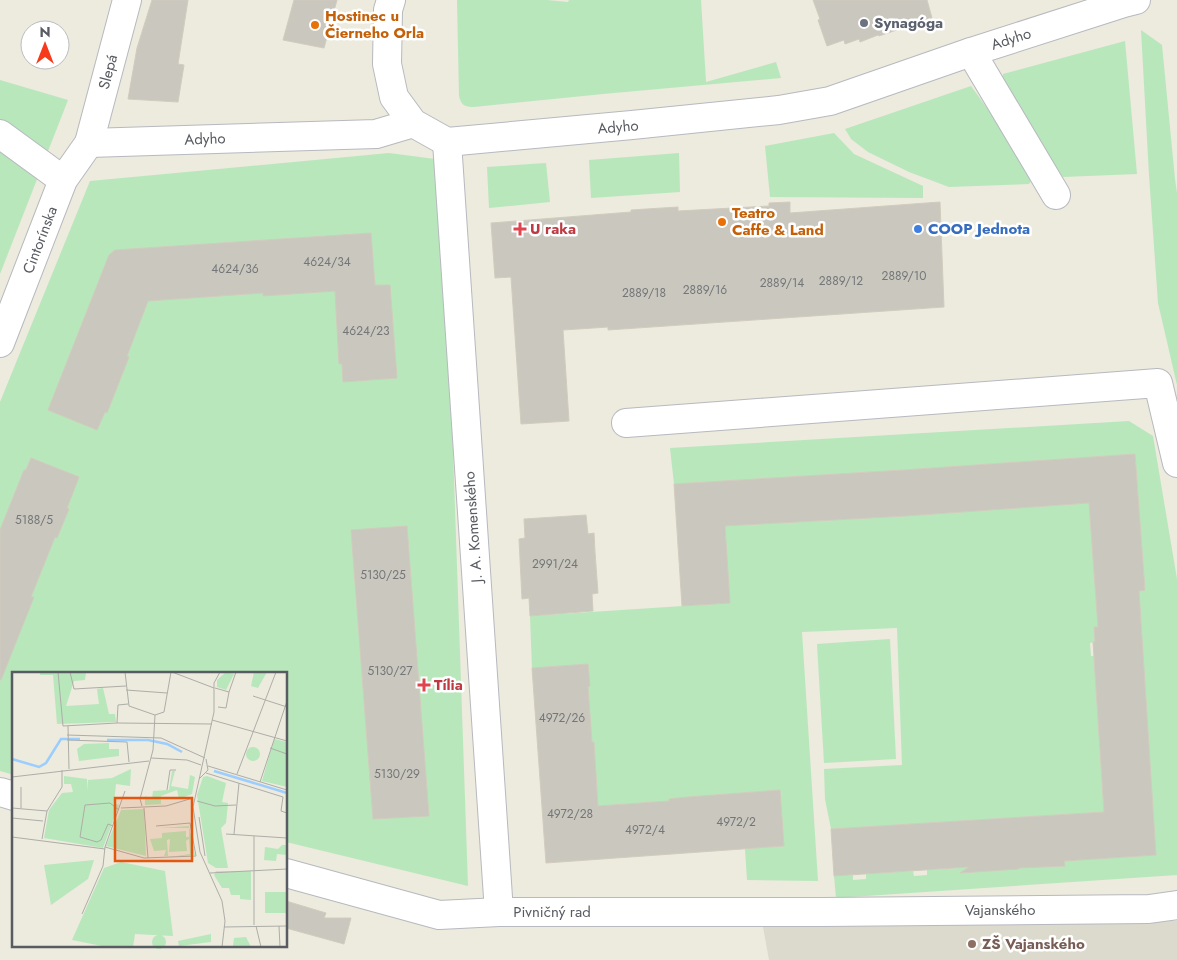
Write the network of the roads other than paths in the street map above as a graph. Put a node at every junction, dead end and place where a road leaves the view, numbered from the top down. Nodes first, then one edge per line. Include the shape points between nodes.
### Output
1 (127, 0) edge
2 (391, 0) edge
3 (1136, 0) edge
4 (971, 52) junction
5 (413, 122) junction
6 (0, 134) edge
7 (447, 142) junction
8 (89, 143) junction
9 (63, 180) junction
10 (1056, 195) dead end
11 (0, 343) edge
12 (626, 423) dead end
13 (1177, 463) edge
14 (288, 874) edge
15 (1177, 905) edge
16 (499, 912) junction
17 (823, 912) joint

1 - 8 street, Slepá
2 - 5 street via 388,10 388,64 394,97
3 - 4 street, Adyho
4 - 7 street, Adyho via 830,101 778,110
4 - 10 street
5 - 7 street
5 - 8 street, Adyho via 376,134
6 - 9 street
7 - 16 street, J. A. Komenského
8 - 9 street, Cintorínska
9 - 11 street, Cintorínska
12 - 13 street via 1158,383
14 - 16 street, Pivničný rad via 439,915
15 - 17 street, Vajanského via 1149,909
16 - 17 street, Pivničný rad

